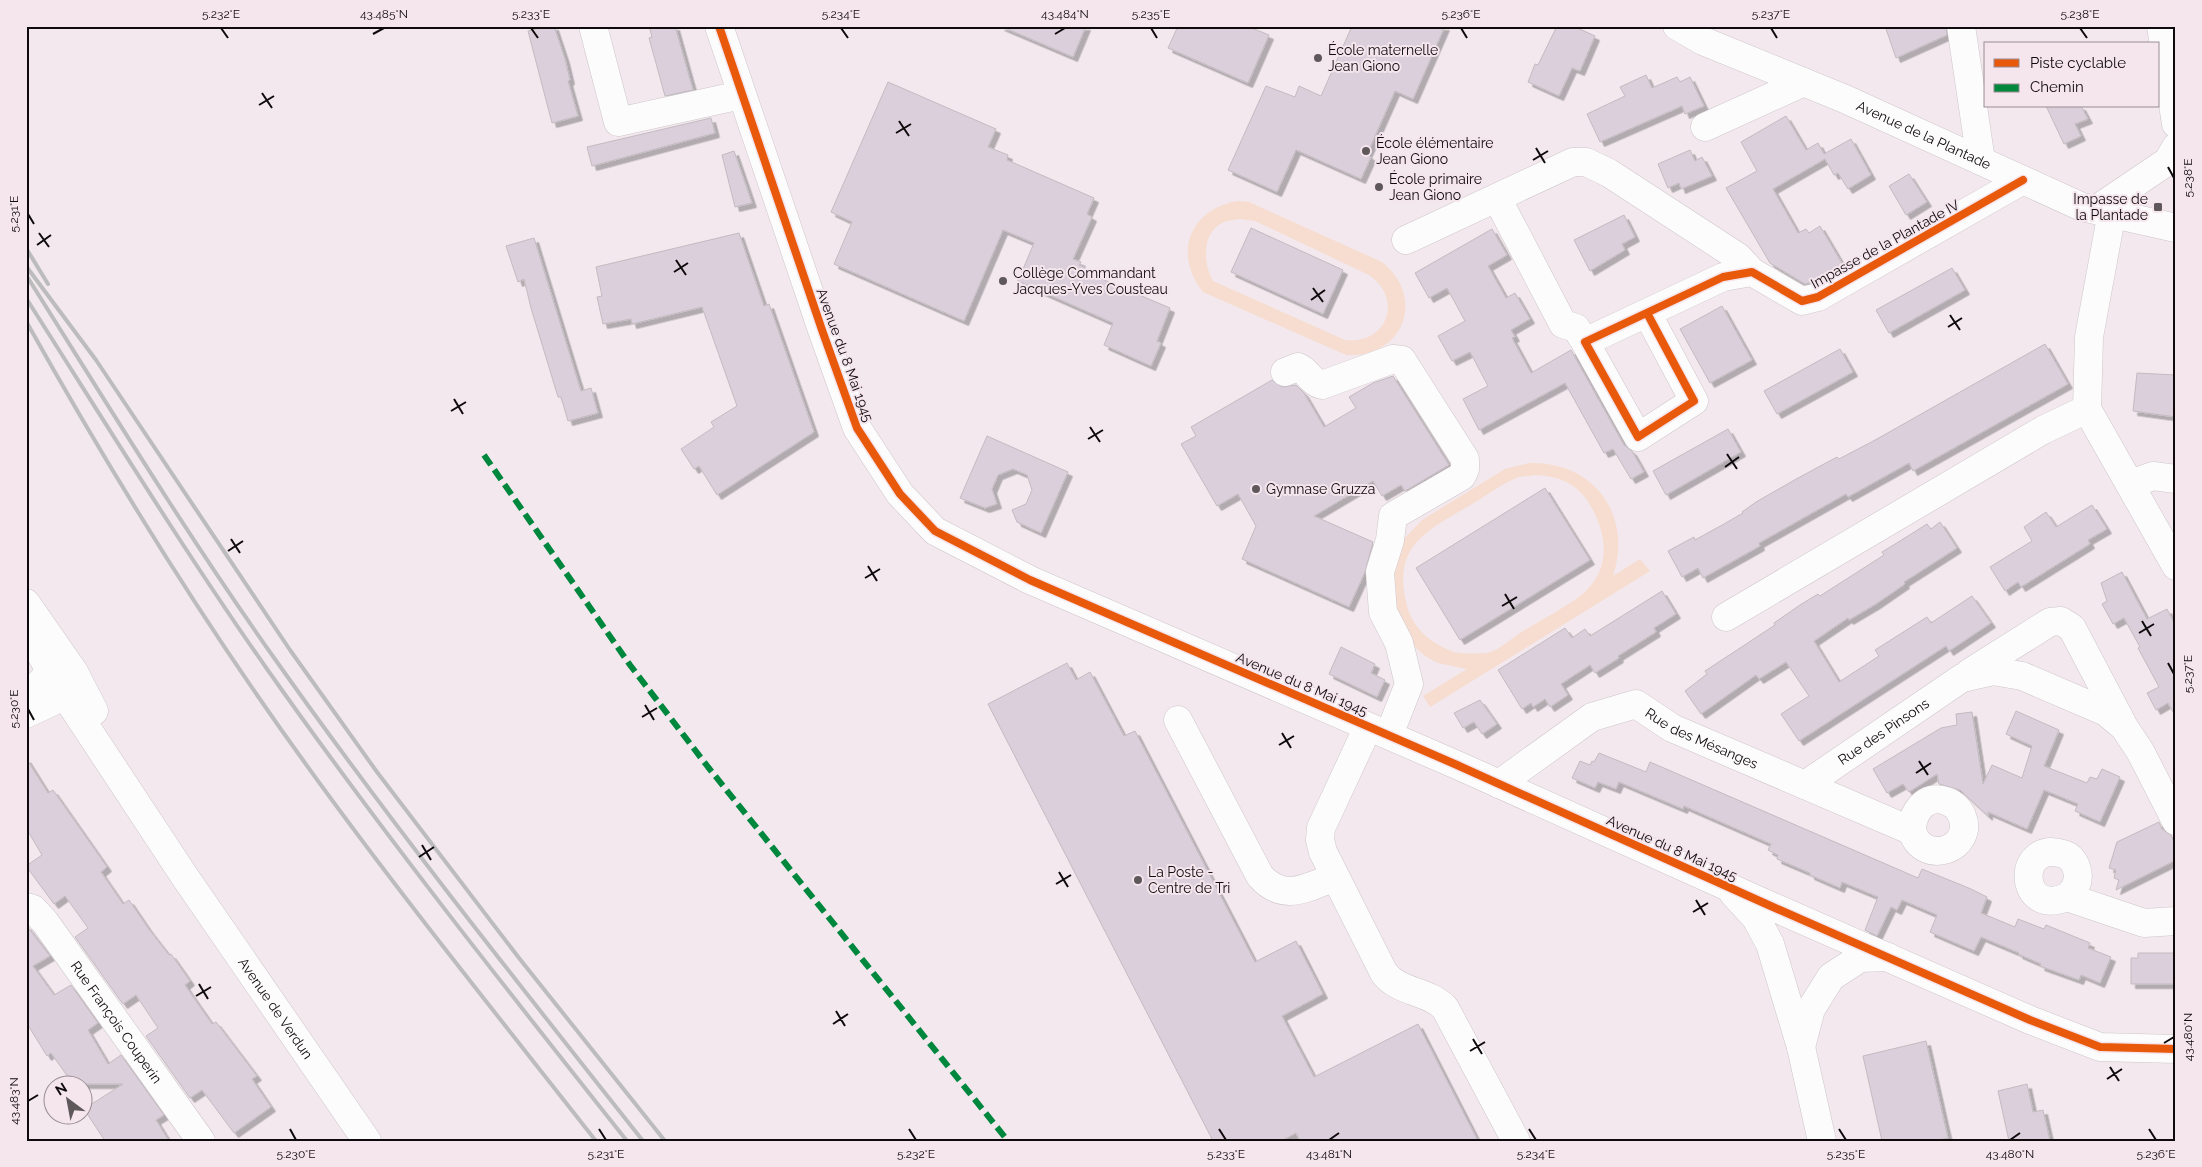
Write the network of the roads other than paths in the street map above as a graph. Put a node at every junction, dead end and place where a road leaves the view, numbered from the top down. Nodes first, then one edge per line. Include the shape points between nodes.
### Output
1 (593, 26) edge
2 (719, 26) edge
3 (1677, 26) edge
4 (1960, 26) edge
5 (2161, 26) edge
6 (2171, 64) edge
7 (1804, 82) junction
8 (741, 95) junction
9 (2176, 124) edge
10 (1704, 127) dead end
11 (2176, 147) edge
12 (1981, 161) junction
13 (2023, 180) junction
14 (1496, 198) junction
15 (2104, 211) junction
16 (2176, 228) edge
17 (1406, 240) dead end
18 (1752, 272) junction
19 (1647, 314) junction
20 (1585, 342) junction
21 (1285, 372) dead end
22 (2087, 409) junction
23 (2176, 479) edge
24 (2131, 484) junction
25 (2176, 566) edge
26 (26, 602) edge
27 (1726, 617) dead end
28 (26, 628) edge
29 (55, 660) junction
30 (1962, 678) junction
31 (26, 697) edge
32 (78, 700) junction
33 (26, 714) edge
34 (1178, 720) dead end
35 (2124, 728) junction
36 (1379, 731) junction
37 (1499, 784) junction
38 (1805, 785) junction
39 (2176, 821) edge
40 (1912, 831) dead end
41 (1335, 877) junction
42 (1727, 886) junction
43 (2067, 897) dead end
44 (26, 907) edge
45 (2176, 921) edge
46 (1888, 958) junction
47 (1801, 1047) junction
48 (2176, 1049) edge
49 (201, 1141) edge
50 (366, 1141) edge
51 (1516, 1141) edge
52 (1822, 1141) edge

1 - 8 street via 618,122
2 - 8 street, Avenue du 8 Mai 1945
3 - 7 street, Avenue de la Plantade via 1703,41
4 - 12 street
5 - 6 street
6 - 9 street
7 - 10 street
7 - 12 street, Avenue de la Plantade
8 - 36 street, Avenue du 8 Mai 1945 via 857,428 900,494 935,531 1030,580
11 - 15 street via 2168,161
12 - 13 street, Avenue de la Plantade
13 - 15 street, Avenue de la Plantade via 2082,207
13 - 18 street, Impasse de la Plantade IV via 1818,297 1802,301
14 - 17 street
14 - 18 street, Impasse de la Plantade IV via 1573,162 1586,162 1609,173 1738,257
14 - 20 street via 1563,324 1576,328
15 - 16 street, Avenue de la Plantade
15 - 22 street via 2089,337
18 - 19 street via 1723,277
19 - 20 street
19 - 20 street via 1694,401 1638,437
21 - 36 street via 1298,366 1315,384 1322,386 1393,359 1402,360 1465,459 1462,476 1394,516 1380,572 1383,612 1399,643 1409,684
22 - 24 street
22 - 27 street via 2042,430
23 - 24 street via 2153,476
24 - 25 street
26 - 29 street
28 - 29 street
29 - 31 street
29 - 32 street, Avenue de Verdun
30 - 35 street, Rue des Pinsons via 1993,671 2022,676 2106,712
30 - 35 street, Rue des Pinsons via 2050,622 2061,620 2072,628
30 - 38 street, Rue des Pinsons
32 - 33 street
32 - 50 street, Avenue de Verdun via 185,877
34 - 41 street via 1260,876 1269,886 1290,892
35 - 39 street, Rue des Pinsons via 2140,751
36 - 37 street, Avenue du 8 Mai 1945
36 - 41 street via 1321,828 1323,852
37 - 38 street, Rue des Mésanges via 1592,717 1636,704 1672,728
37 - 42 street, Avenue du 8 Mai 1945
38 - 40 street
41 - 51 street via 1389,980 1432,997 1445,1008
42 - 46 street, Avenue du 8 Mai 1945
42 - 47 street via 1756,918 1770,944
43 - 45 street via 2144,923
44 - 49 street, Rue François Couperin via 33,909 45,922
46 - 47 street via 1860,958 1830,977 1811,1009
46 - 48 street, Avenue du 8 Mai 1945 via 2100,1047
47 - 52 street

